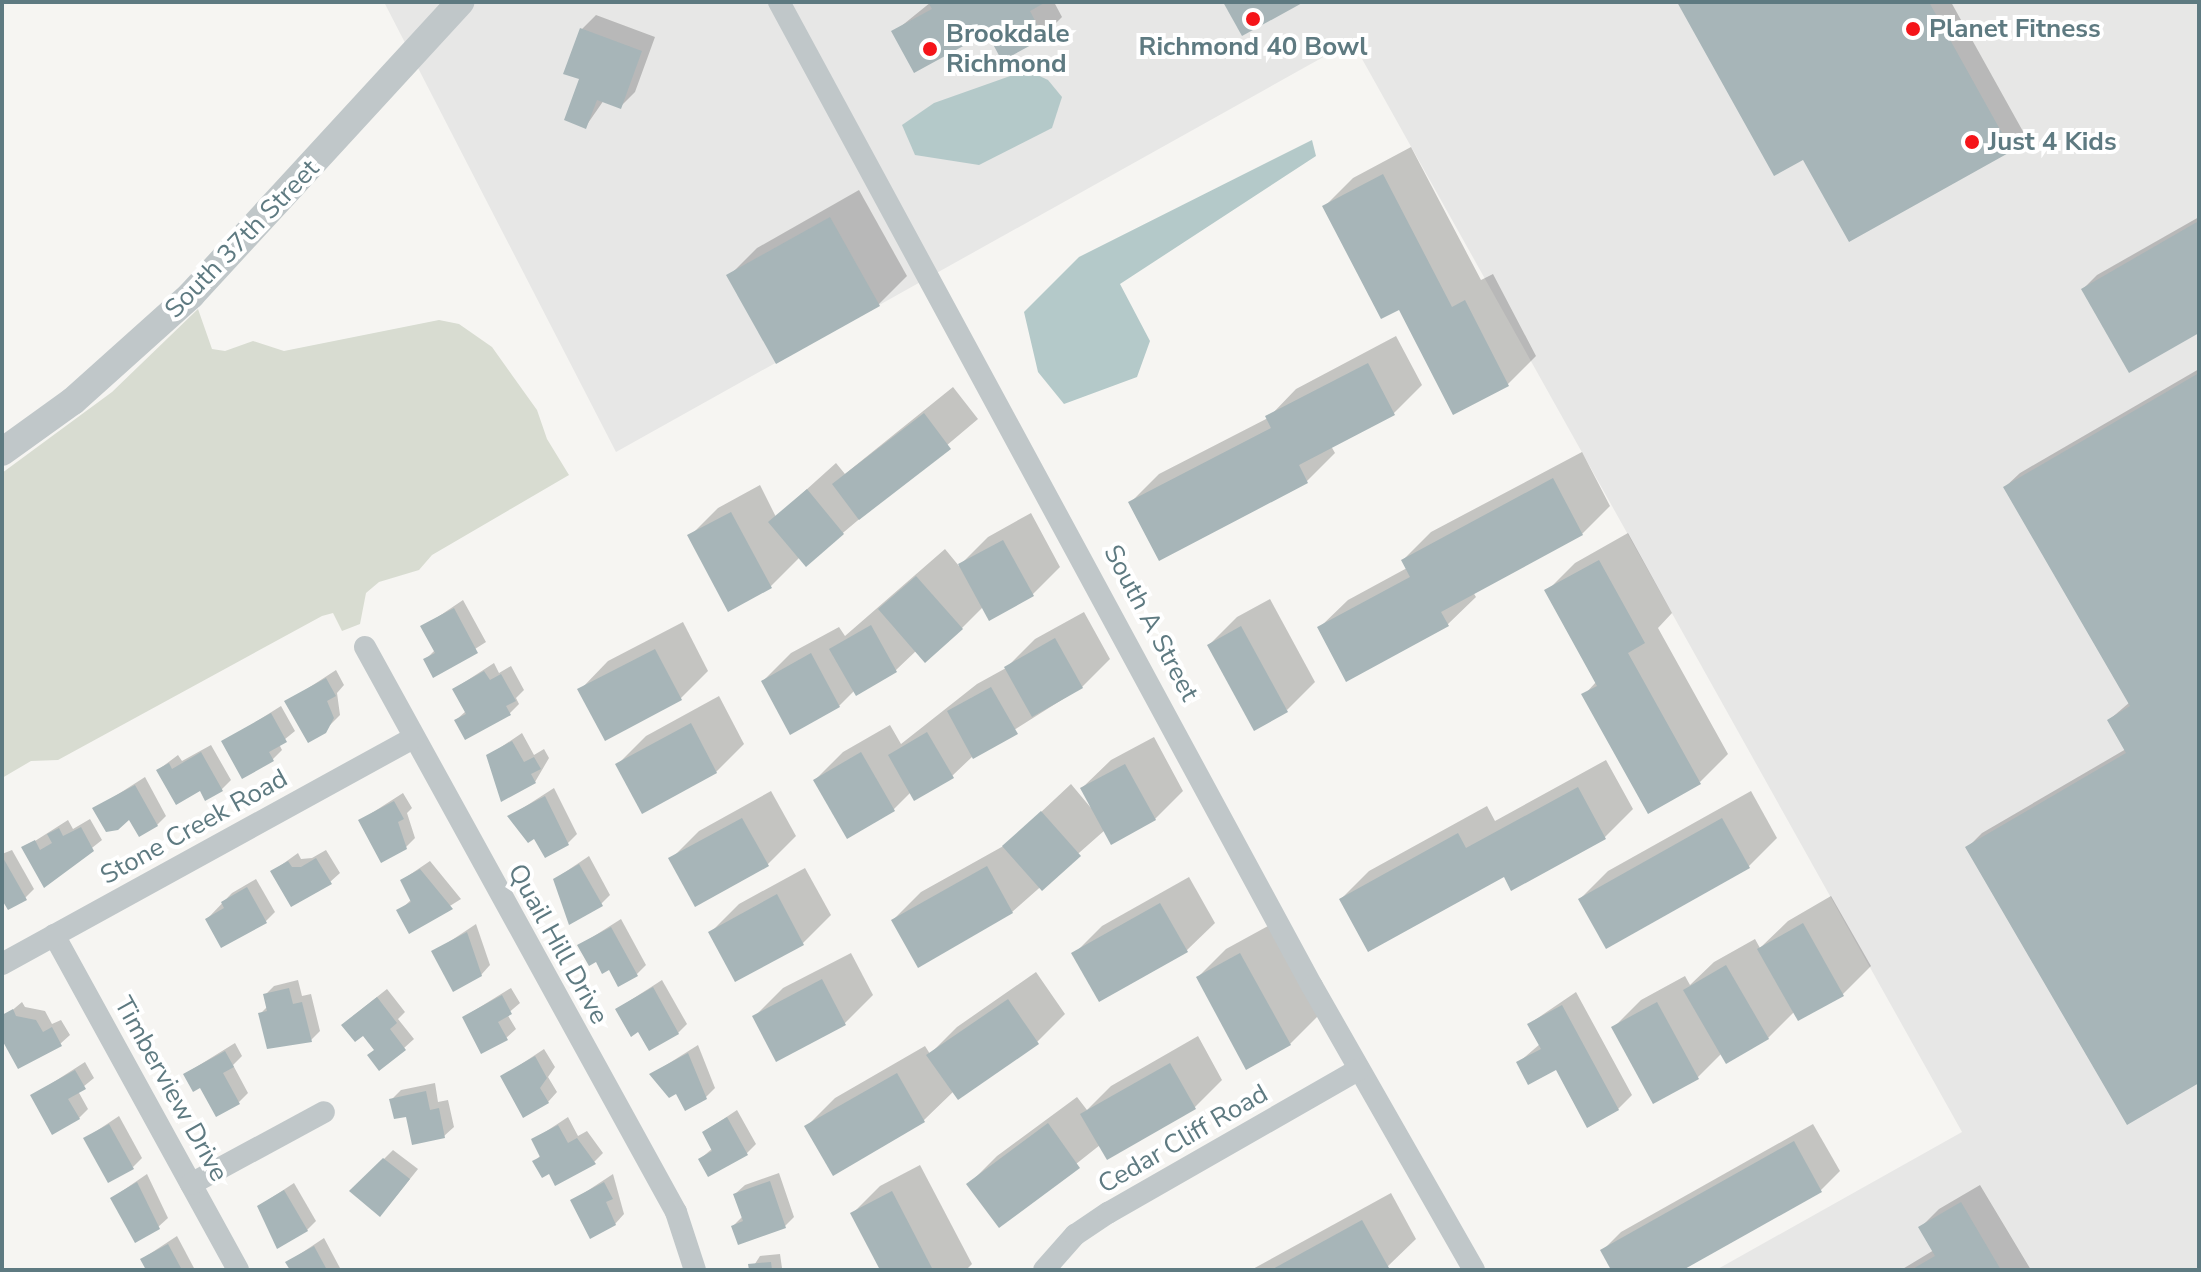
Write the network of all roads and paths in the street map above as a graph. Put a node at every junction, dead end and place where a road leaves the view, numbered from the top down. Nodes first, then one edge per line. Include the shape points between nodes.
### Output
1 (460, 2) edge
2 (779, 2) edge
3 (2, 452) edge
4 (365, 647) dead end
5 (412, 739) junction
6 (54, 935) junction
7 (2, 964) edge
8 (1359, 1069) junction
9 (324, 1112) dead end
10 (191, 1184) junction
11 (238, 1270) edge
12 (695, 1270) edge
13 (1044, 1270) edge
14 (1474, 1270) edge

1 - 3 street, South 37th Street via 191,295 109,371
2 - 8 street, South A Street
4 - 5 street, Quail Hill Drive
5 - 6 street, Stone Creek Road
5 - 12 street, Quail Hill Drive via 676,1212
6 - 7 street, Stone Creek Road
6 - 10 street, Timberview Drive
8 - 13 street, Cedar Cliff Road via 1108,1213 1075,1235
8 - 14 street, South A Street
9 - 10 street
10 - 11 street, Timberview Drive

